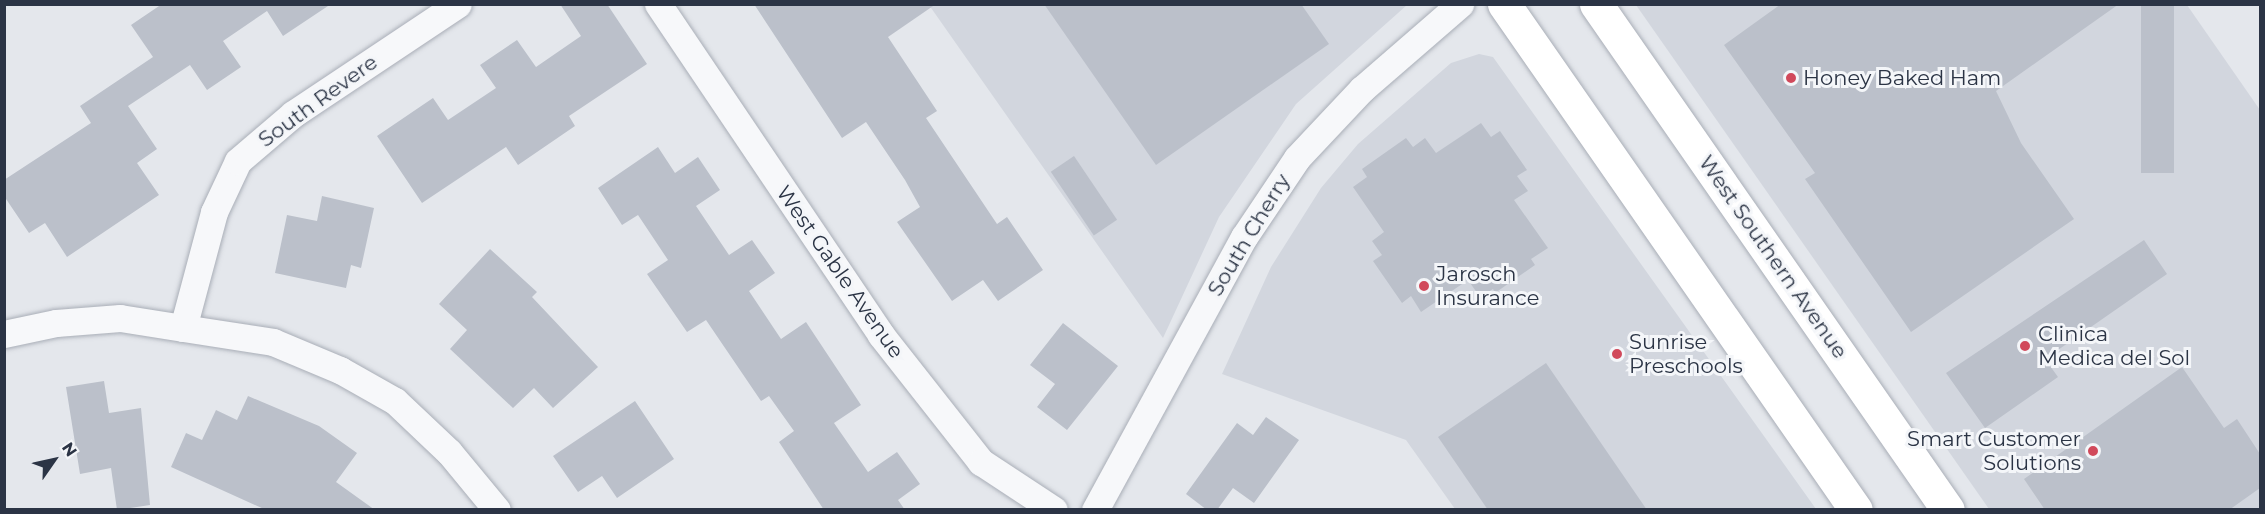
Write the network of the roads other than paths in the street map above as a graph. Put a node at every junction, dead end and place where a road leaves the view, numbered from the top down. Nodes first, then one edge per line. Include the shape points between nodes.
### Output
1 (458, 4) edge
2 (658, 4) edge
3 (1460, 4) edge
4 (1504, 4) edge
5 (1596, 4) edge
6 (183, 328) junction
7 (4, 334) edge
8 (497, 510) edge
9 (1054, 510) edge
10 (1095, 510) edge
11 (1856, 510) edge
12 (1948, 510) edge

1 - 6 street, South Revere via 293,114 238,161 214,212
2 - 9 street, West Gable Avenue via 888,344 981,462
3 - 10 street, South Cherry via 1362,89 1297,158 1244,237
4 - 11 main road
5 - 12 main road, West Southern Avenue
6 - 7 street via 120,318 56,323
6 - 8 street via 273,342 340,370 395,401 449,452

